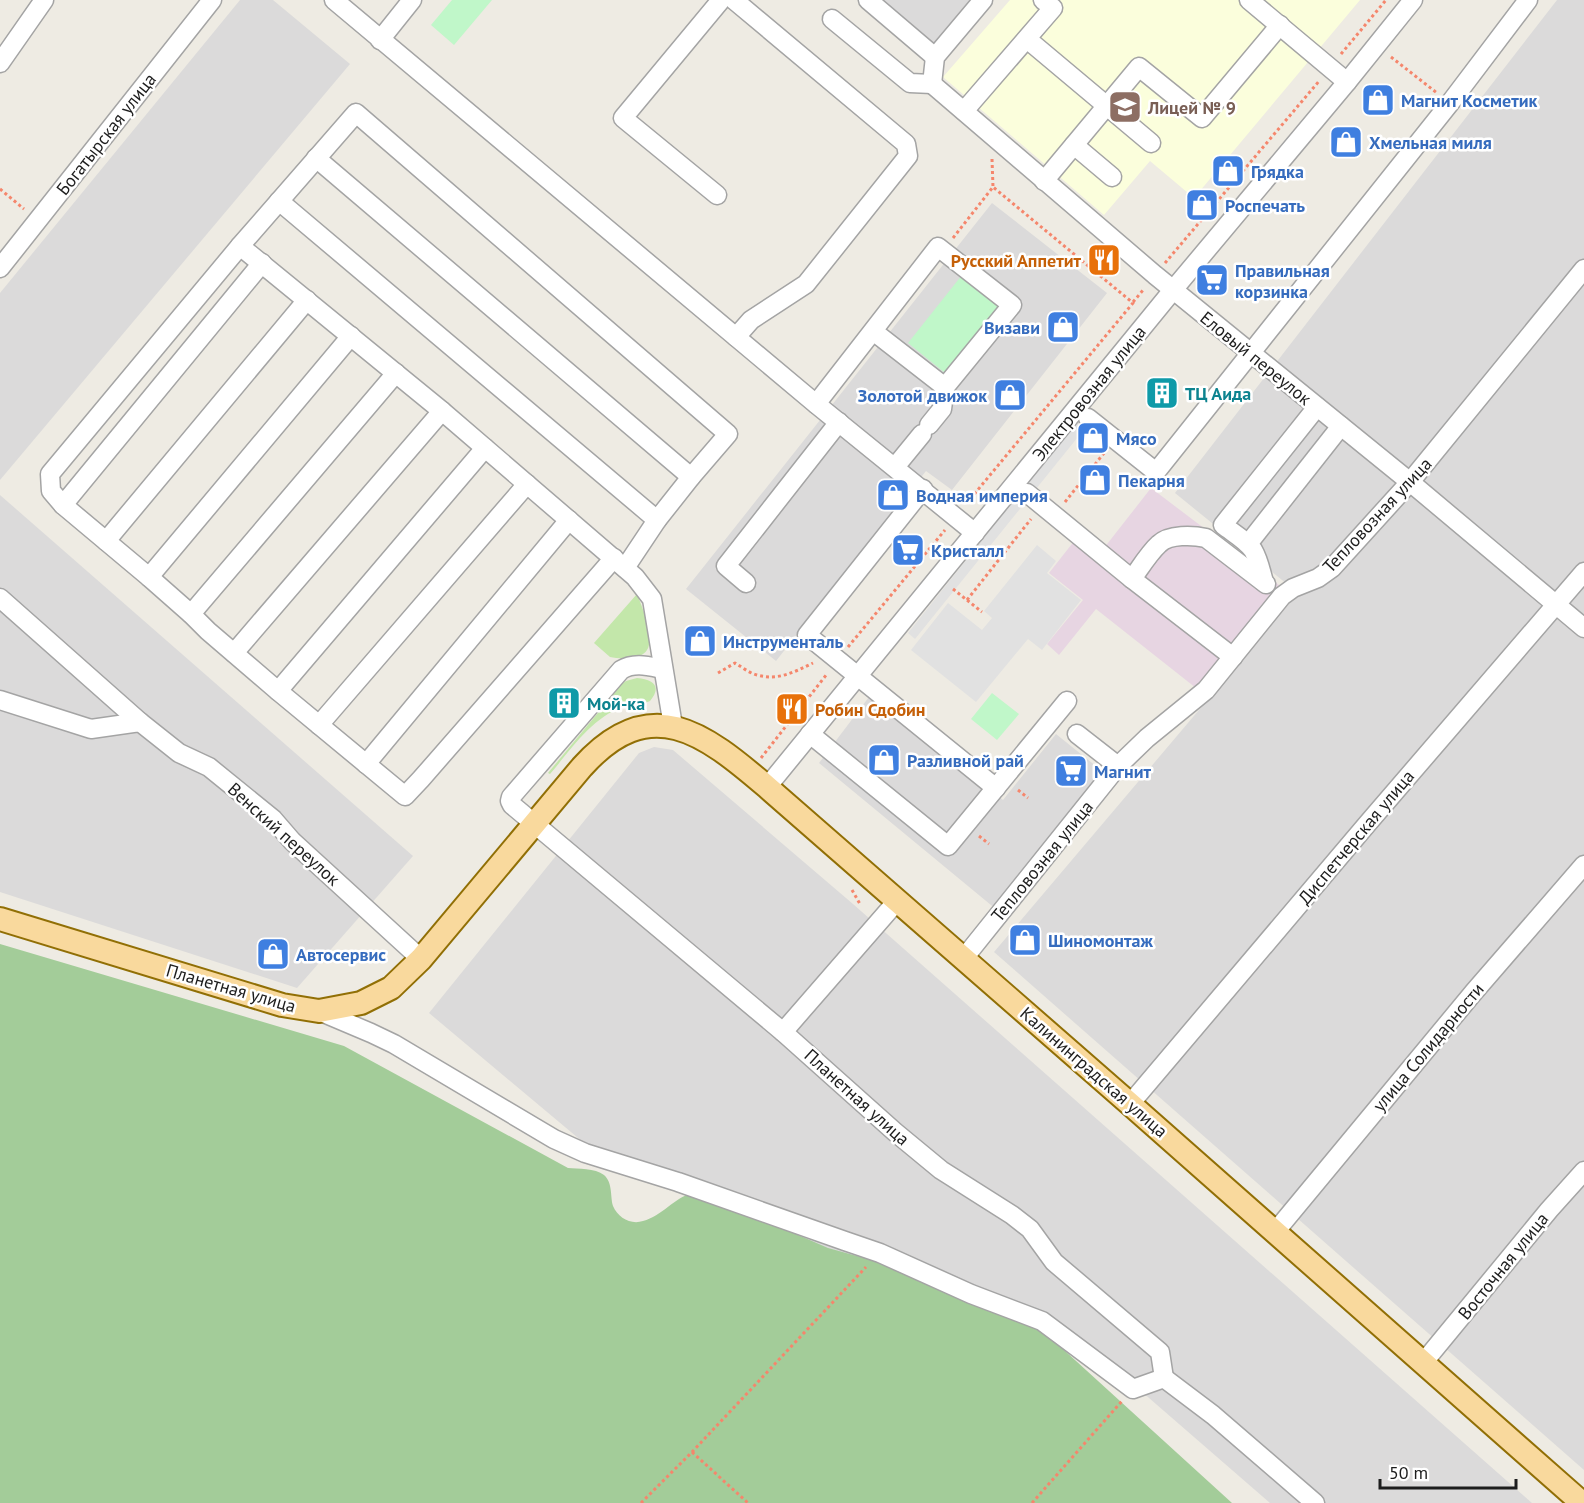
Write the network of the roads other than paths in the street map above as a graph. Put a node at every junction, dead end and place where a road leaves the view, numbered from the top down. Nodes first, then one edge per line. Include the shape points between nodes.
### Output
1 (44, 0) edge
2 (212, 0) edge
3 (334, 0) edge
4 (412, 0) edge
5 (721, 0) edge
6 (734, 0) edge
7 (868, 0) edge
8 (983, 0) edge
9 (1042, 0) edge
10 (1249, 0) edge
11 (1528, 0) edge
12 (1406, 2) edge
13 (832, 19) dead end
14 (1280, 25) junction
15 (1027, 39) junction
16 (380, 40) junction
17 (935, 57) junction
18 (0, 63) edge
19 (1347, 82) junction
20 (932, 84) junction
21 (1107, 106) junction
22 (963, 111) junction
23 (1151, 143) dead end
24 (1074, 145) junction
25 (316, 158) junction
26 (1112, 177) dead end
27 (1044, 181) junction
28 (717, 195) dead end
29 (279, 201) junction
30 (240, 246) junction
31 (262, 263) junction
32 (0, 268) edge
33 (1584, 269) edge
34 (1173, 290) junction
35 (307, 300) junction
36 (873, 331) junction
37 (351, 336) junction
38 (736, 337) junction
39 (1251, 354) junction
40 (396, 373) junction
41 (945, 387) junction
42 (816, 404) junction
43 (1317, 407) junction
44 (442, 411) junction
45 (1088, 418) dead end
46 (839, 422) junction
47 (1341, 426) junction
48 (485, 448) junction
49 (896, 467) junction
50 (691, 477) junction
51 (1410, 482) junction
52 (527, 484) junction
53 (923, 489) junction
54 (1027, 493) dead end
55 (63, 505) junction
56 (569, 520) junction
57 (657, 520) junction
58 (975, 533) junction
59 (106, 541) junction
60 (1248, 544) junction
61 (619, 563) junction
62 (1584, 572) edge
63 (149, 577) junction
64 (1132, 579) junction
65 (1264, 582) junction
66 (746, 584) dead end
67 (1282, 596) junction
68 (0, 598) edge
69 (1557, 605) junction
70 (191, 614) junction
71 (1584, 628) edge
72 (234, 653) junction
73 (1233, 657) junction
74 (663, 669) junction
75 (858, 676) junction
76 (278, 691) junction
77 (0, 700) edge
78 (1067, 701) dead end
79 (140, 722) junction
80 (319, 725) junction
81 (673, 726) junction
82 (810, 734) junction
83 (1077, 734) dead end
84 (366, 764) junction
85 (1118, 766) junction
86 (582, 767) joint
87 (758, 780) junction
88 (996, 788) junction
89 (534, 824) junction
90 (1584, 865) edge
91 (897, 901) junction
92 (0, 919) edge
93 (964, 958) junction
94 (421, 959) junction
95 (319, 1011) junction
96 (783, 1032) junction
97 (1130, 1104) junction
98 (1584, 1171) edge
99 (1275, 1232) junction
100 (1423, 1363) junction
101 (1164, 1378) junction
102 (1315, 1503) edge
103 (1582, 1503) edge

1 - 18 street
2 - 32 street, Богатырская улица
3 - 16 street
4 - 16 street
5 - 28 street via 623,118
6 - 38 street via 906,144 908,156 806,284 751,320
7 - 17 street
8 - 17 street
9 - 15 street via 1053,8
10 - 14 street
11 - 39 street
12 - 19 street, Электровозная улица
13 - 20 street via 910,83
14 - 19 street
14 - 21 street via 1202,118 1139,67
15 - 21 street
15 - 22 street
16 - 38 street
17 - 20 street
19 - 34 street, Электровозная улица
20 - 22 street, Еловый переулок
21 - 23 street
21 - 24 street
22 - 27 street, Еловый переулок
24 - 26 street
24 - 27 street
25 - 29 street
25 - 50 street
25 - 50 street via 356,113 728,434
27 - 34 street, Еловый переулок
29 - 30 street
29 - 57 street
30 - 31 street
30 - 55 street via 50,474 51,491
31 - 35 street
31 - 55 street
33 - 51 street, Тепловозная улица
34 - 39 street, Еловый переулок
34 - 58 street, Электровозная улица
35 - 37 street
35 - 59 street
36 - 41 street
36 - 41 street via 938,247 1012,305
36 - 42 street
37 - 40 street
37 - 63 street
38 - 42 street
39 - 43 street, Еловый переулок
39 - 45 street via 1156,472
40 - 44 street
40 - 70 street
41 - 49 street via 942,409
42 - 46 street
43 - 47 street, Еловый переулок
43 - 60 street via 1223,525
44 - 48 street
44 - 72 street
46 - 49 street
46 - 66 street via 726,566
47 - 51 street, Еловый переулок
47 - 60 street
48 - 52 street
48 - 76 street
49 - 53 street
50 - 57 street
51 - 67 street, Тепловозная улица via 1332,568
51 - 69 street, Еловый переулок
52 - 56 street
52 - 80 street
53 - 58 street
53 - 75 street via 807,635
54 - 64 street
55 - 59 street
56 - 61 street
56 - 84 street
57 - 61 street
58 - 75 street, Электровозная улица
59 - 63 street
60 - 65 street
61 - 74 street via 652,599
61 - 84 street via 405,796
62 - 69 street, Диспетчерская улица
63 - 70 street
64 - 65 street via 1159,543 1196,536 1206,538
64 - 73 street
65 - 67 street
67 - 73 street, Тепловозная улица
68 - 79 street, Венский переулок
69 - 71 street, Еловый переулок
69 - 97 street, Диспетчерская улица
70 - 72 street
72 - 76 street
73 - 85 street, Тепловозная улица via 1206,690
74 - 81 street
74 - 89 street via 638,664 621,670 511,797 512,805
75 - 82 street, Электровозная улица
75 - 88 street
76 - 80 street
77 - 79 street via 91,729
78 - 88 street
79 - 94 street, Венский переулок via 179,753 209,767 273,819
80 - 84 street
81 - 86 main road, Калининградская улица via 650,726 626,733 602,746
81 - 87 main road, Калининградская улица via 713,745
82 - 87 street, Электровозная улица
82 - 88 street via 948,846
83 - 85 street
85 - 93 street, Тепловозная улица
86 - 89 main road, Планетная улица
87 - 91 main road, Калининградская улица
89 - 94 main road, Планетная улица
89 - 96 street, Планетная улица
90 - 99 street, улица Солидарности
91 - 93 main road, Калининградская улица
91 - 96 street
92 - 95 main road, Планетная улица via 282,1005
93 - 97 main road, Калининградская улица
94 - 95 main road, Планетная улица via 391,988 361,1003
95 - 101 street via 394,1044 585,1153 880,1252 1042,1321 1133,1389
96 - 101 street, Планетная улица via 941,1170 1030,1229 1054,1262 1160,1352
97 - 99 main road, Калининградская улица
98 - 100 street, Восточная улица
99 - 100 main road, Калининградская улица
100 - 103 main road, Калининградская улица
101 - 102 street

